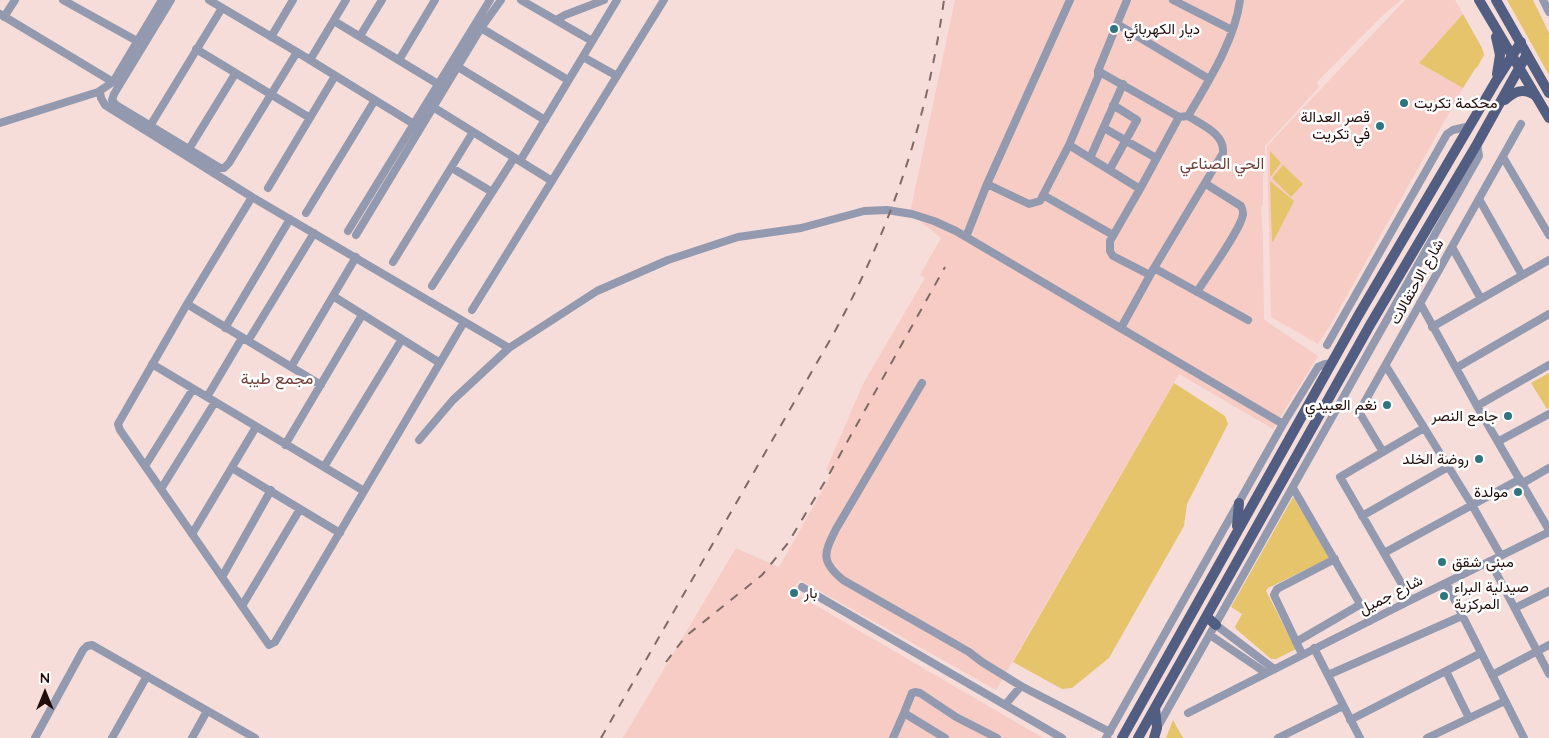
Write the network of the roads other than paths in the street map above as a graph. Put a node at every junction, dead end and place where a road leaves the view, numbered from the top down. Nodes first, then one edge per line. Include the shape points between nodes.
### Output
1 (14, 0) edge
2 (63, 0) edge
3 (162, 0) edge
4 (170, 0) edge
5 (209, 0) edge
6 (293, 0) edge
7 (346, 0) edge
8 (382, 0) edge
9 (435, 0) edge
10 (479, 0) edge
11 (501, 0) edge
12 (522, 0) edge
13 (604, 0) edge
14 (617, 0) edge
15 (664, 0) edge
16 (1070, 0) edge
17 (1127, 0) edge
18 (1174, 0) edge
19 (1240, 0) edge
20 (1479, 0) edge
21 (1496, 0) edge
22 (1543, 0) edge
23 (488, 2) edge
24 (222, 8) junction
25 (1549, 12) edge
26 (2, 16) edge
27 (1489, 18) junction
28 (556, 20) junction
29 (334, 21) junction
30 (1117, 24) junction
31 (481, 28) junction
32 (1232, 30) junction
33 (360, 36) junction
34 (271, 37) junction
35 (137, 41) junction
36 (592, 41) junction
37 (1521, 42) junction
38 (196, 49) junction
39 (297, 52) junction
40 (1527, 54) junction
41 (1512, 56) junction
42 (583, 57) junction
43 (310, 60) junction
44 (399, 60) junction
45 (458, 67) junction
46 (1519, 68) junction
47 (1098, 71) junction
48 (235, 74) junction
49 (335, 76) junction
50 (617, 76) junction
51 (1210, 79) junction
52 (568, 80) junction
53 (1496, 81) junction
54 (113, 82) junction
55 (438, 84) junction
56 (1122, 84) junction
57 (100, 92) junction
58 (1549, 93) edge
59 (271, 95) junction
60 (1536, 96) junction
61 (375, 100) junction
62 (1113, 105) junction
63 (433, 108) junction
64 (1497, 108) junction
65 (1188, 116) junction
66 (1179, 117) junction
67 (310, 118) junction
68 (1549, 118) edge
69 (544, 120) junction
70 (0, 122) edge
71 (1521, 124) dead end
72 (150, 126) junction
73 (1470, 126) junction
74 (417, 127) junction
75 (1104, 128) junction
76 (474, 132) junction
77 (1126, 139) junction
78 (1477, 144) junction
79 (1069, 145) junction
80 (189, 149) junction
81 (1503, 157) junction
82 (1090, 158) junction
83 (1156, 158) junction
84 (517, 159) junction
85 (452, 168) junction
86 (1110, 169) junction
87 (552, 181) junction
88 (988, 184) junction
89 (1206, 184) junction
90 (268, 188) dead end
91 (1140, 189) junction
92 (492, 192) junction
93 (1043, 195) junction
94 (252, 197) junction
95 (1478, 199) junction
96 (306, 213) dead end
97 (290, 219) junction
98 (348, 231) dead end
99 (314, 233) junction
100 (356, 235) dead end
101 (1113, 235) junction
102 (1549, 235) edge
103 (966, 237) junction
104 (1452, 247) junction
105 (356, 257) junction
106 (1549, 260) edge
107 (393, 262) dead end
108 (1152, 272) junction
109 (1522, 276) junction
110 (432, 286) dead end
111 (1197, 292) junction
112 (333, 296) junction
113 (1481, 299) junction
114 (187, 304) junction
115 (1420, 304) junction
116 (472, 310) dead end
117 (1549, 314) edge
118 (362, 315) junction
119 (1358, 316) junction
120 (1248, 320) dead end
121 (464, 322) junction
122 (1370, 325) junction
123 (1432, 327) junction
124 (225, 328) junction
125 (1121, 328) junction
126 (402, 339) junction
127 (245, 340) junction
128 (1327, 345) dead end
129 (509, 348) junction
130 (440, 363) junction
131 (152, 364) junction
132 (1332, 364) junction
133 (1386, 366) junction
134 (1549, 366) edge
135 (291, 367) junction
136 (1456, 368) junction
137 (922, 383) dead end
138 (321, 386) junction
139 (193, 389) junction
140 (207, 397) junction
141 (215, 402) junction
142 (1477, 406) junction
143 (1549, 414) edge
144 (1283, 424) junction
145 (256, 427) junction
146 (1424, 428) junction
147 (419, 440) dead end
148 (1499, 441) junction
149 (285, 445) junction
150 (1383, 452) junction
151 (145, 466) junction
152 (324, 467) junction
153 (1448, 467) junction
154 (232, 468) junction
155 (1549, 468) edge
156 (1521, 481) junction
157 (1293, 488) junction
158 (161, 489) junction
159 (271, 490) junction
160 (364, 491) junction
161 (1240, 502) junction
162 (1472, 505) junction
163 (300, 509) junction
164 (1362, 516) junction
165 (1237, 530) junction
166 (1549, 531) edge
167 (340, 533) junction
168 (192, 534) junction
169 (1384, 553) junction
170 (1501, 556) junction
171 (1335, 559) junction
172 (1490, 561) junction
173 (222, 577) junction
174 (1446, 583) junction
175 (802, 587) dead end
176 (1549, 591) edge
177 (1411, 600) junction
178 (1361, 604) junction
179 (242, 606) junction
180 (1515, 608) junction
181 (1462, 616) junction
182 (1206, 617) junction
183 (1370, 621) junction
184 (1216, 625) junction
185 (1210, 635) junction
186 (1296, 642) junction
187 (1549, 645) edge
188 (1314, 648) junction
189 (1537, 651) junction
190 (1481, 653) junction
191 (1302, 654) junction
192 (1274, 669) junction
193 (1446, 671) junction
194 (1266, 673) junction
195 (1549, 674) edge
196 (1328, 675) junction
197 (1492, 675) junction
198 (147, 676) junction
199 (1021, 686) junction
200 (1506, 701) junction
201 (1005, 705) junction
202 (1343, 706) junction
203 (1155, 708) junction
204 (207, 711) junction
205 (904, 713) junction
206 (1188, 713) dead end
207 (1470, 718) junction
208 (1350, 720) junction
209 (1108, 735) edge
210 (1154, 735) edge
211 (1283, 737) edge
212 (35, 738) edge
213 (112, 738) edge
214 (192, 738) edge
215 (255, 738) edge
216 (893, 738) edge
217 (945, 738) edge
218 (997, 738) edge
219 (1062, 738) edge
220 (1122, 738) edge
221 (1138, 738) edge
222 (1360, 738) edge
223 (1428, 738) edge
224 (1524, 738) edge

1 - 26 street
2 - 35 street
3 - 35 street
4 - 72 street via 112,97 116,105
5 - 24 street
6 - 34 street
7 - 29 street
8 - 33 street
9 - 44 street
10 - 23 street
11 - 31 street
12 - 28 street
13 - 28 street
14 - 36 street
15 - 50 street
16 - 88 street
17 - 30 street
18 - 32 street
19 - 32 street
20 - 27 main road
21 - 37 main road
22 - 25 street
23 - 55 street
24 - 34 street
24 - 38 street
26 - 54 street
27 - 41 main road
27 - 53 main road via 1500,55
28 - 36 street
29 - 33 street
29 - 43 street
30 - 47 street
30 - 51 street
31 - 45 street
31 - 52 street
32 - 51 street
33 - 44 street
34 - 39 street
35 - 54 street
36 - 42 street
37 - 40 main road
37 - 41 main road
38 - 48 street
38 - 72 street
39 - 43 street
39 - 59 street
40 - 46 main road
40 - 58 main road
41 - 46 main road
41 - 53 main road
42 - 50 street
42 - 52 street
43 - 49 street
44 - 55 street
45 - 63 street
45 - 69 street
46 - 60 main road
46 - 64 main road
47 - 56 street
47 - 79 street
48 - 59 street
48 - 80 street
49 - 61 street
49 - 67 street
50 - 87 street
51 - 65 street
52 - 69 street
53 - 73 main road
54 - 57 street
55 - 74 street
56 - 62 street
56 - 66 street
57 - 70 street
57 - 94 street via 105,105
59 - 67 street
59 - 80 street via 227,166 220,168
60 - 64 main road via 1528,91 1517,91
60 - 68 main road
61 - 74 street
61 - 96 street
62 - 75 street
62 - 77 street via 1137,120
63 - 74 street
63 - 76 street
64 - 78 main road
65 - 66 street
65 - 89 street via 1223,142 1223,153
66 - 83 street
67 - 90 street
69 - 84 street
71 - 81 street, شارع الاحتفالات
72 - 80 street
73 - 119 main road
73 - 128 street via 1447,134
74 - 98 street
74 - 100 street
75 - 77 street
75 - 82 street
76 - 84 street
76 - 85 street
77 - 83 street
77 - 86 street
78 - 122 main road
78 - 157 street via 1478,156
79 - 82 street
79 - 93 street
81 - 95 street, شارع الاحتفالات
81 - 102 street
82 - 86 street
83 - 91 street
84 - 87 street
84 - 92 street
85 - 92 street
85 - 107 street
86 - 91 street
87 - 116 street
88 - 93 street via 1029,204 1040,201
88 - 103 street
89 - 108 street
89 - 111 street via 1241,206 1243,212 1242,220
91 - 101 street
92 - 110 street
93 - 101 street
94 - 97 street
94 - 114 street
95 - 104 street, شارع الاحتفالات
95 - 109 street
97 - 99 street
97 - 124 street
99 - 105 street
99 - 127 street
101 - 108 street via 1109,244 1111,254
103 - 125 street
103 - 129 street via 934,221 886,210 864,211 801,228 738,237 686,253 614,282
104 - 113 street
104 - 115 street, شارع الاحتفالات
105 - 112 street
105 - 121 street
106 - 109 street
108 - 111 street
108 - 125 street
109 - 113 street
111 - 120 street
112 - 118 street
112 - 135 street
113 - 123 street
114 - 124 street
114 - 131 street
115 - 123 street
115 - 133 street, شارع الاحتفالات
117 - 136 street
118 - 126 street
118 - 138 street
119 - 122 main road
119 - 132 main road
121 - 129 street
121 - 130 street
122 - 182 main road
123 - 136 street
124 - 127 street
125 - 144 street
126 - 130 street
126 - 152 street
127 - 135 street
127 - 140 street
129 - 147 street via 459,394
130 - 160 street
131 - 139 street
131 - 151 street via 118,424
132 - 144 street via 1318,367
132 - 165 main road
133 - 146 street
133 - 150 street, شارع الاحتفالات via 1359,412
134 - 142 street
135 - 138 street
136 - 142 street
137 - 199 street via 836,529 826,549 826,560 843,580 969,652
138 - 149 street
139 - 140 street
139 - 151 street
140 - 141 street
141 - 145 street
141 - 158 street
142 - 148 street
143 - 148 street
144 - 161 street
145 - 149 street
145 - 154 street
146 - 150 street
146 - 153 street
148 - 156 street
149 - 152 street
150 - 164 street via 1340,477
151 - 158 street
152 - 160 street
153 - 162 street
153 - 164 street
154 - 159 street
154 - 168 street
155 - 156 street
156 - 162 street
156 - 166 street
157 - 171 street
157 - 184 street
158 - 168 street
159 - 163 street
159 - 173 street
160 - 167 street
161 - 165 main road
161 - 209 street
162 - 169 street
162 - 170 street
163 - 167 street
163 - 179 street
164 - 169 street
165 - 220 main road
166 - 170 street, شارع جميل
167 - 179 street via 274,644 268,644
168 - 173 street
169 - 177 street
170 - 172 street, شارع جميل
171 - 178 street
171 - 186 street via 1278,589 1274,595
172 - 174 street, شارع جميل
172 - 180 street
173 - 179 street
174 - 177 street, شارع جميل
174 - 181 street
175 - 201 street
176 - 180 street
177 - 183 street, شارع جميل
178 - 183 street
178 - 186 street
180 - 189 street
181 - 190 street
181 - 196 street
182 - 184 main road
182 - 203 main road
183 - 188 street, شارع جميل
184 - 185 street
184 - 192 street
185 - 194 street
185 - 210 street
186 - 191 street
187 - 189 street
188 - 191 street, شارع جميل
188 - 196 street
189 - 195 street
189 - 197 street
190 - 193 street
190 - 197 street
191 - 192 street, شارع جميل
192 - 194 street, شارع جميل
193 - 207 street
193 - 208 street
194 - 206 street, شارع جميل
196 - 202 street
197 - 200 street
198 - 204 street
198 - 212 street via 96,646 87,646
198 - 213 street
199 - 201 street
199 - 209 street
200 - 207 street
200 - 224 street
201 - 219 street
202 - 208 street
202 - 211 street
203 - 210 main road
203 - 221 main road
204 - 214 street
204 - 215 street
205 - 216 street
205 - 217 street
205 - 218 street via 912,693 920,693 956,717
207 - 223 street
208 - 222 street

